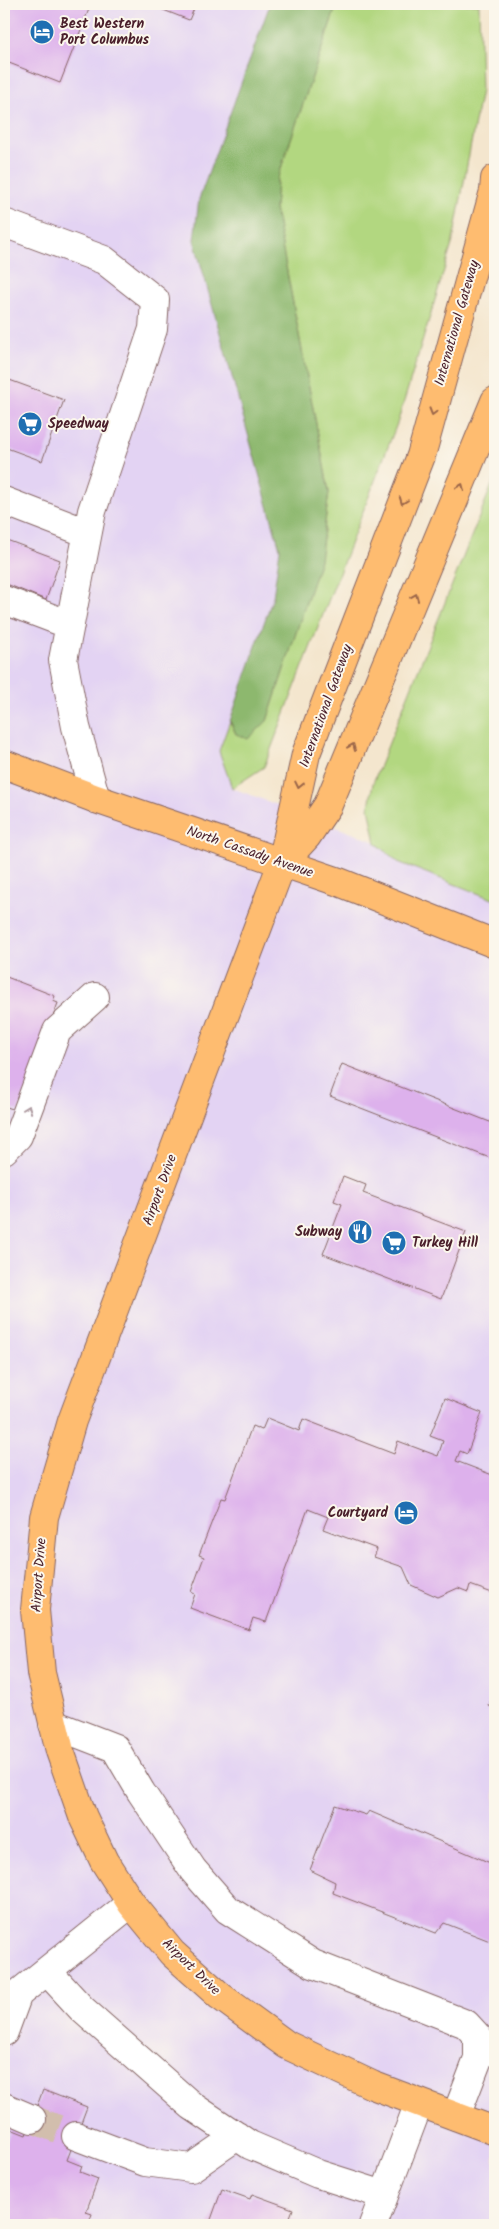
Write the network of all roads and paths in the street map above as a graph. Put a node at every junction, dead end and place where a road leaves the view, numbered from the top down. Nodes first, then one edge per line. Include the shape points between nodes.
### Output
1 (495, 179) edge
2 (4, 223) edge
3 (495, 402) edge
4 (490, 428) edge
5 (4, 501) edge
6 (87, 533) junction
7 (4, 600) edge
8 (70, 624) junction
9 (4, 764) edge
10 (96, 799) junction
11 (282, 863) junction
12 (495, 944) edge
13 (95, 996) dead end
14 (4, 1150) edge
15 (53, 1724) junction
16 (131, 1903) junction
17 (47, 1971) junction
18 (4, 2032) edge
19 (419, 2103) junction
20 (4, 2107) edge
21 (456, 2116) junction
22 (32, 2119) tunnel mouth
23 (495, 2131) edge
24 (76, 2136) tunnel mouth
25 (238, 2136) junction
26 (384, 2195) junction
27 (372, 2225) edge

1 -> 11 main road, International Gateway via 420,456 306,754
2 - 6 lane via 104,260 155,300 153,329
3 - 4 main road
11 -> 4 main road via 307,836 328,805
5 - 6 lane
6 - 8 lane
7 - 8 lane
8 - 10 lane via 63,660 76,727
9 - 10 main road, North Cassady Avenue
10 - 11 main road, North Cassady Avenue
11 - 12 main road, North Cassady Avenue via 339,882
11 - 15 main road, Airport Drive via 72,1421 44,1517 35,1610 41,1673
14 -> 13 lane via 18,1136 57,1032
15 - 16 main road, Airport Drive via 82,1817 104,1861
15 - 21 lane via 116,1748 193,1870 228,1910 312,1964 466,2024 478,2037 478,2059
16 - 17 lane
16 - 19 main road, Airport Drive via 179,1959 220,1996 287,2045
17 - 18 lane via 18,1994
17 - 25 lane via 82,2009 184,2099
19 - 21 main road, Airport Drive
19 - 26 lane
20 - 22 lane
21 - 23 main road, Airport Drive
24 - 25 lane via 145,2162 191,2168
25 - 26 lane via 250,2145 318,2174
26 - 27 lane

